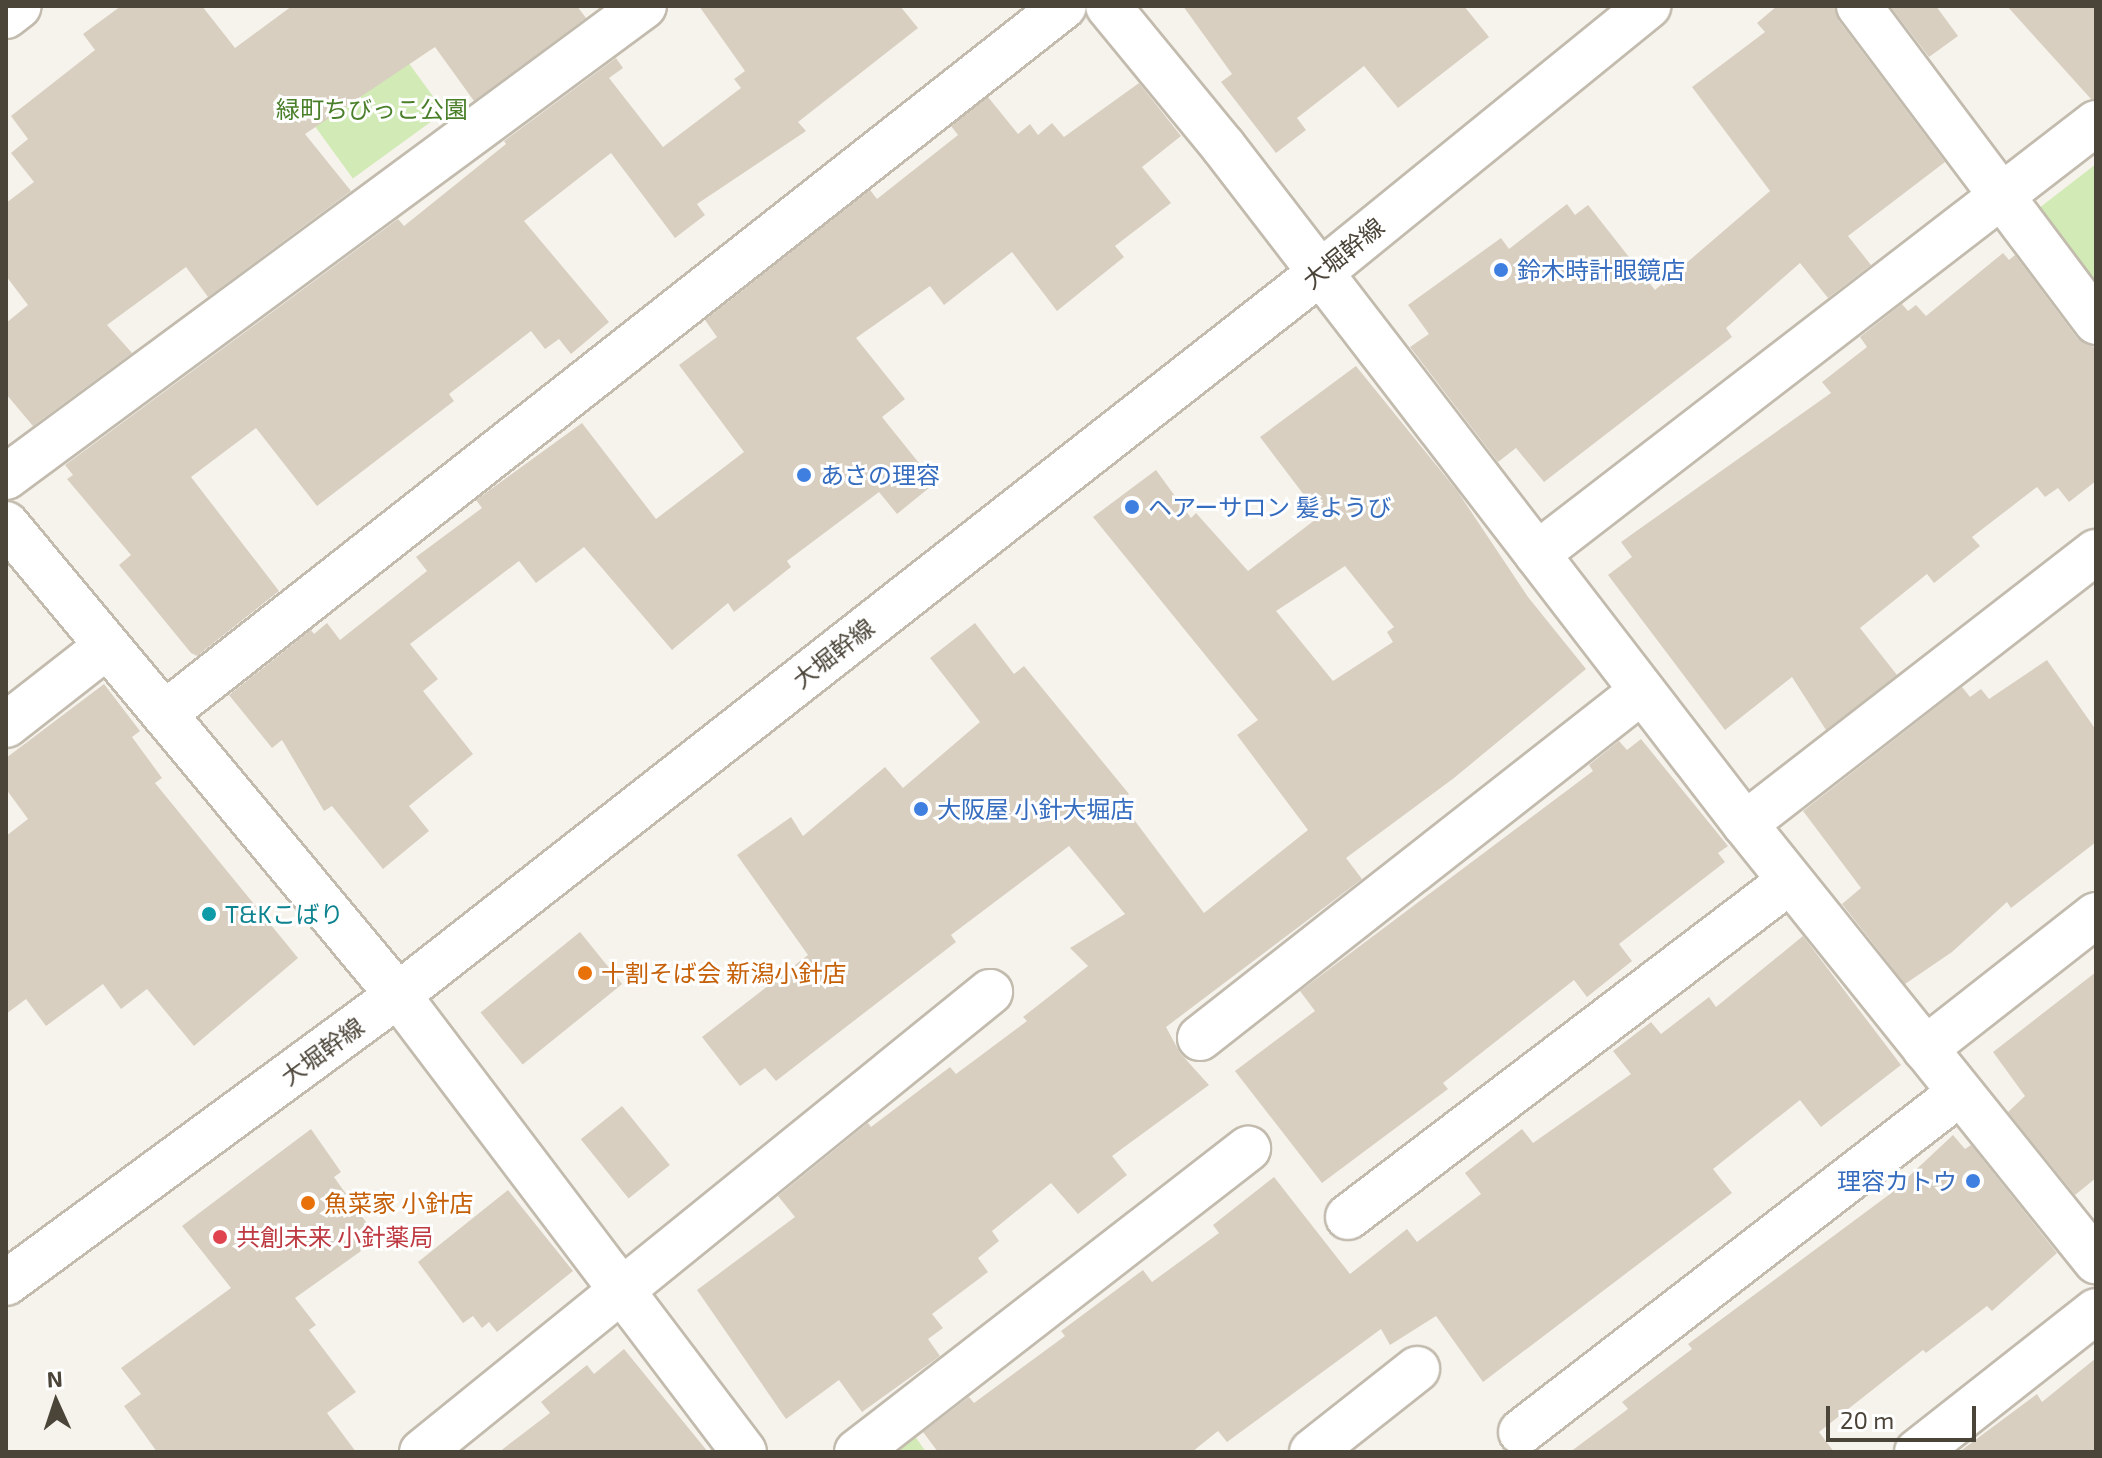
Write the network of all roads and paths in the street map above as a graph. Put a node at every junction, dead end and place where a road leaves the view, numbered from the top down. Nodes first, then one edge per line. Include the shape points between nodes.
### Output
1 (19, 6) edge
2 (644, 6) edge
3 (1064, 6) edge
4 (1108, 6) edge
5 (1648, 6) edge
6 (1859, 6) edge
7 (6, 16) edge
8 (2096, 123) edge
9 (2000, 197) junction
10 (1321, 272) junction
11 (2096, 322) edge
12 (6, 477) edge
13 (6, 524) edge
14 (2096, 552) edge
15 (1537, 554) junction
16 (107, 646) junction
17 (1642, 691) junction
18 (164, 714) junction
19 (6, 725) edge
20 (1745, 824) junction
21 (1790, 881) junction
22 (2096, 915) edge
23 (990, 992) dead end
24 (398, 995) junction
25 (1200, 1038) dead end
26 (1925, 1049) junction
27 (1960, 1093) junction
28 (1248, 1149) dead end
29 (1348, 1217) dead end
30 (2096, 1261) edge
31 (6, 1283) edge
32 (623, 1293) junction
33 (2096, 1311) edge
34 (1417, 1369) dead end
35 (1521, 1432) dead end
36 (422, 1452) edge
37 (744, 1452) edge
38 (857, 1452) edge
39 (1312, 1452) edge
40 (1917, 1452) edge

1 - 7 street
2 - 12 street
3 - 18 street
4 - 10 street
5 - 10 street, 大堀幹線
6 - 9 street
8 - 9 street
9 - 11 street
9 - 15 street
10 - 15 street
10 - 24 street, 大堀幹線
13 - 16 street
14 - 20 street
15 - 17 street
16 - 18 street
16 - 19 street
17 - 20 street
17 - 25 street
18 - 24 street
20 - 21 street
21 - 26 street
21 - 29 street
22 - 26 street
23 - 32 street
24 - 31 street, 大堀幹線
24 - 32 street
26 - 27 street
27 - 30 street
27 - 35 street
28 - 38 street
32 - 36 street
32 - 37 street
33 - 40 street
34 - 39 street

